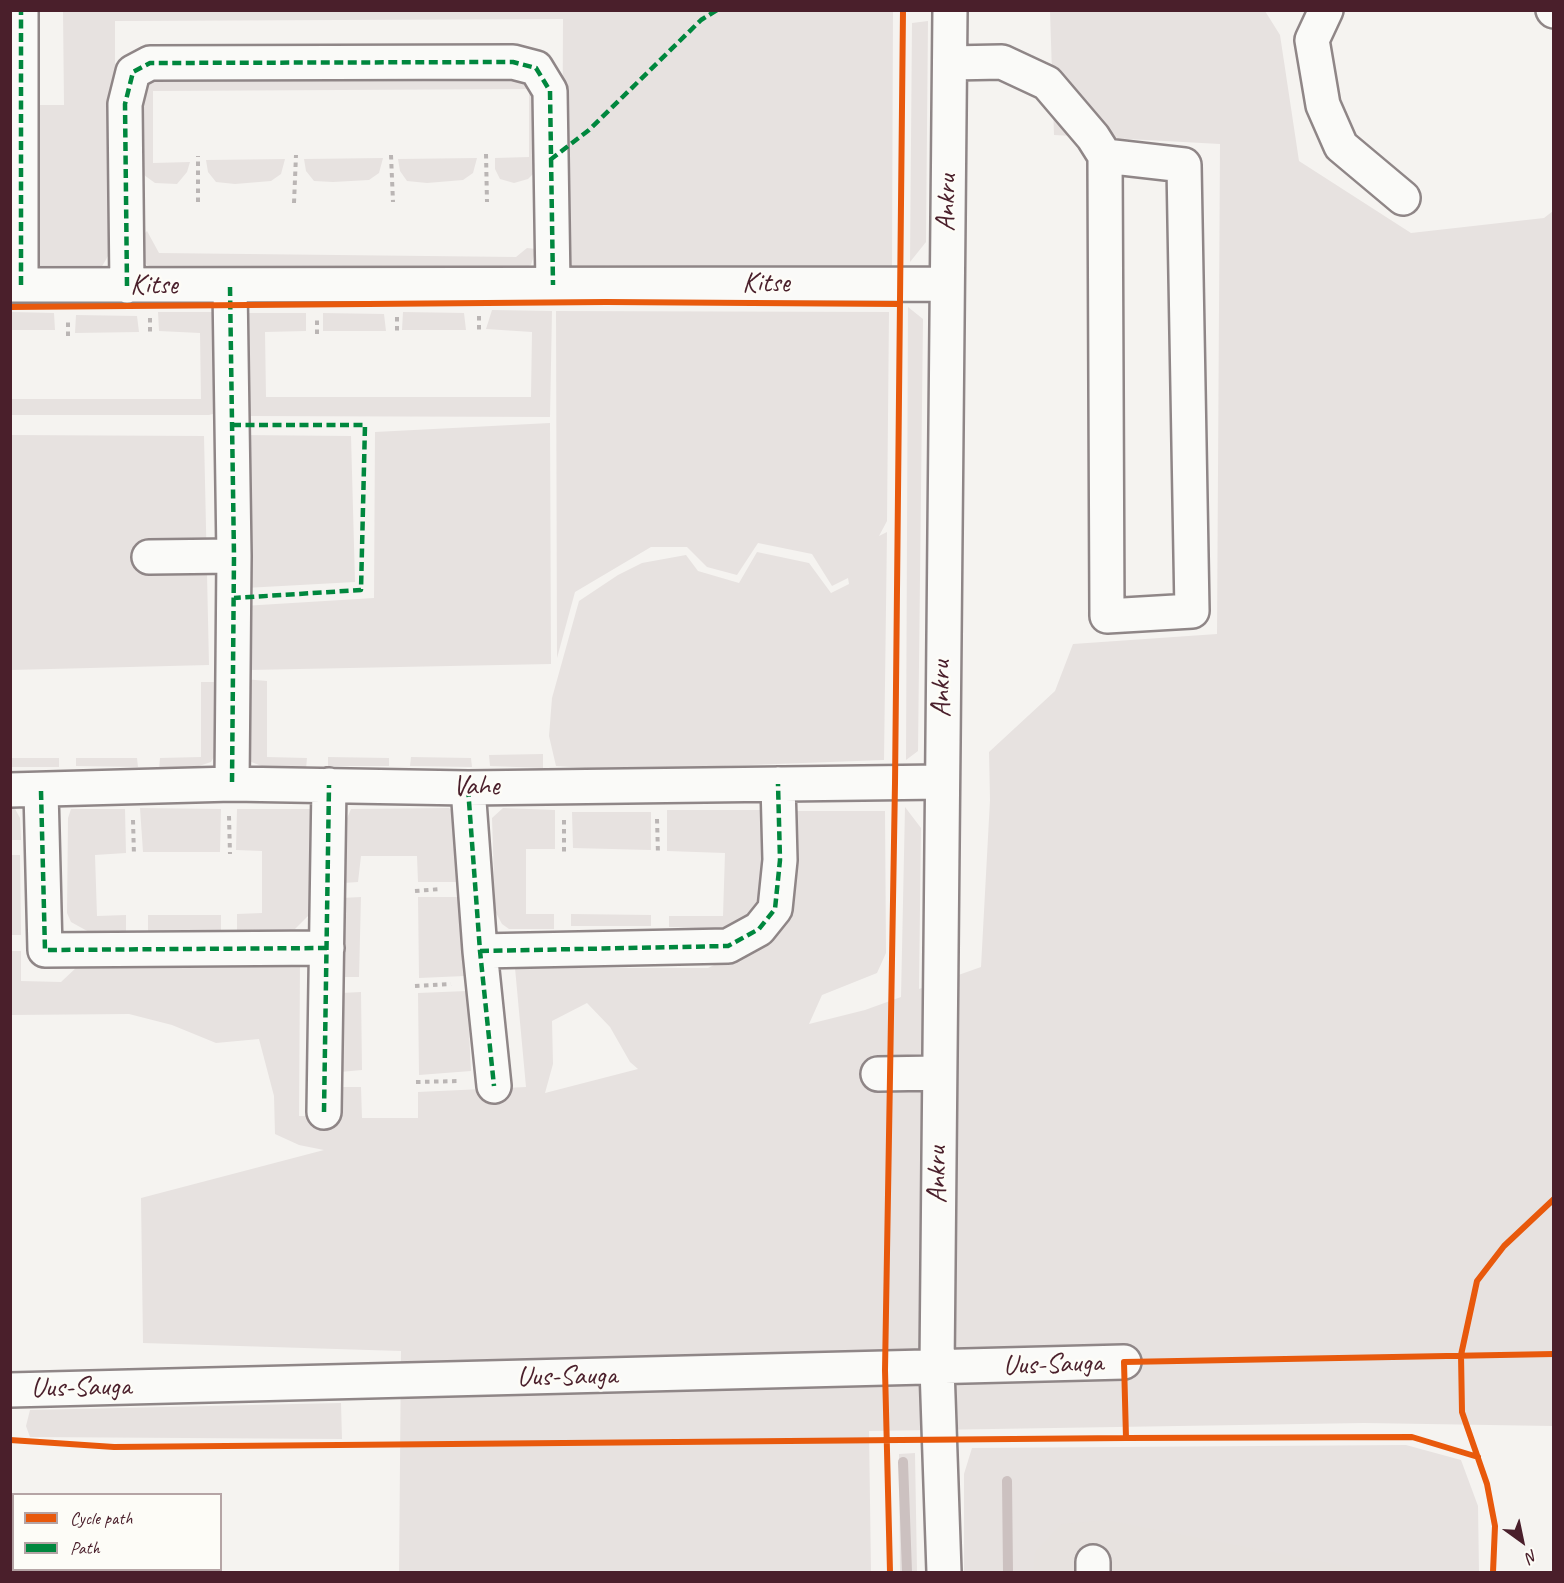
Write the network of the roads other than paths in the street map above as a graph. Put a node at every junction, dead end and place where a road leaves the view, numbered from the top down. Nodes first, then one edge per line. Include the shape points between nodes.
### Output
1 (21, 10) edge
2 (950, 10) edge
3 (1326, 10) edge
4 (950, 63) junction
5 (1105, 156) junction
6 (1403, 198) dead end
7 (945, 284) junction
8 (16, 285) edge
9 (553, 285) junction
10 (127, 286) junction
11 (230, 287) junction
12 (234, 556) junction
13 (149, 557) dead end
14 (942, 782) junction
15 (778, 784) junction
16 (329, 785) junction
17 (468, 788) junction
18 (26, 790) edge
19 (231, 799) junction
20 (327, 948) junction
21 (480, 951) junction
22 (938, 1073) junction
23 (878, 1074) dead end
24 (494, 1083) road end
25 (324, 1112) dead end
26 (1124, 1362) dead end
27 (937, 1368) junction
28 (11, 1390) edge
29 (10, 1400) edge
30 (944, 1572) edge

1 - 8 street
2 - 4 street, Ankru
3 - 6 street via 1312,40 1323,105 1341,146
4 - 5 street via 1002,62 1047,83 1093,136
4 - 7 street, Ankru
5 - 5 street via 1107,616 1192,610 1184,165
7 - 9 street, Kitse
7 - 14 street, Ankru
8 - 10 street, Kitse
9 - 10 street via 550,92 536,68 513,62 150,63 133,72 125,104
9 - 11 street, Kitse
10 - 11 street, Kitse
11 - 12 street
12 - 13 street
12 - 19 street
14 - 15 street, Vahe
14 - 22 street, Ankru
15 - 17 street, Vahe
15 - 21 street via 780,860 776,909 759,929 738,941 728,946
16 - 17 street, Vahe
16 - 19 street, Vahe
16 - 20 street
17 - 21 street
18 - 19 street, Vahe
18 - 20 street via 45,950
20 - 25 street
21 - 24 street
22 - 23 street
22 - 27 street, Ankru
26 - 27 street, Uus-Sauga
27 - 28 street, Uus-Sauga
27 - 30 street, Ankru
28 - 29 street

